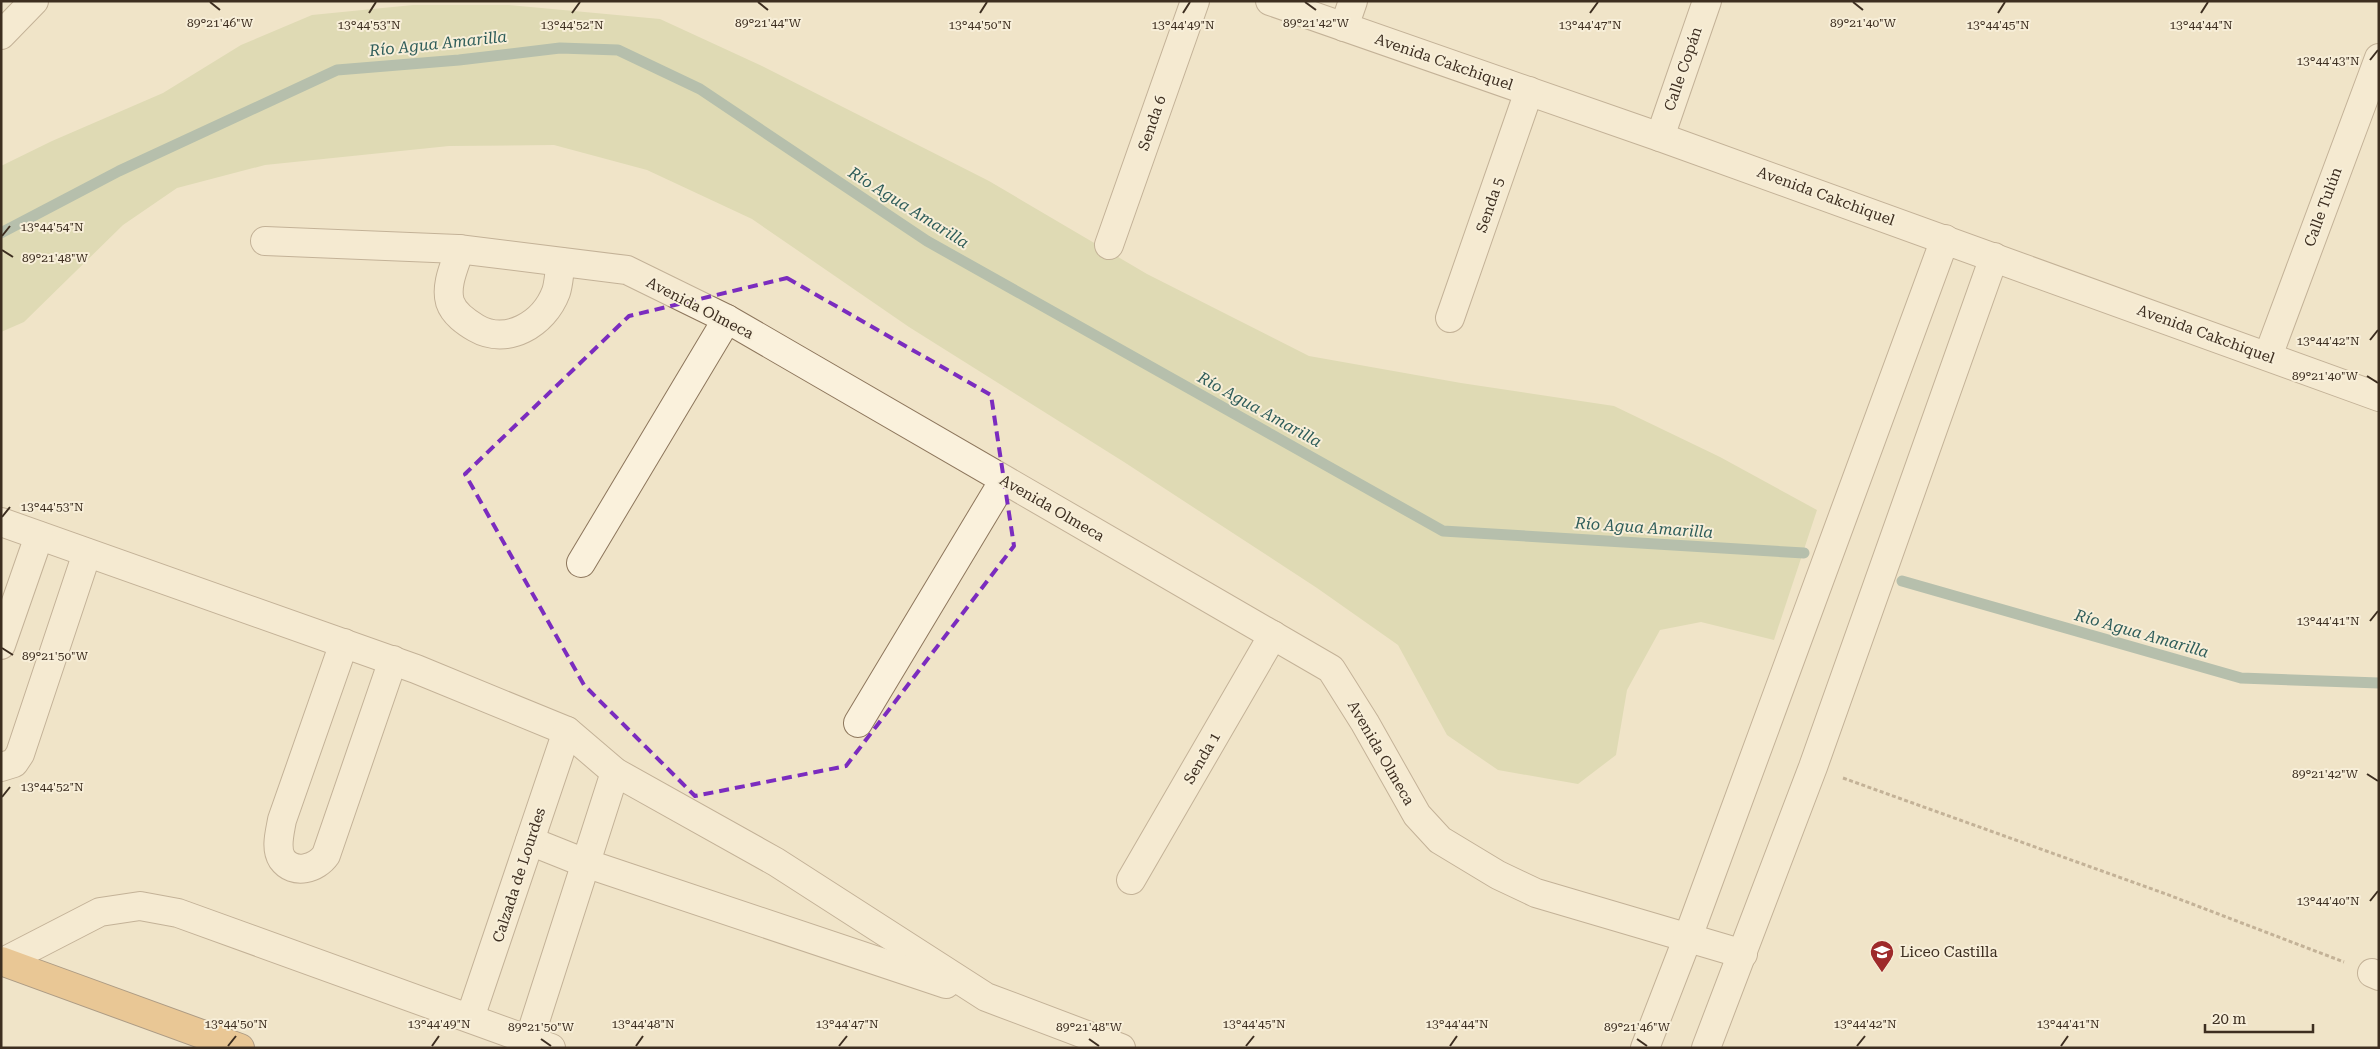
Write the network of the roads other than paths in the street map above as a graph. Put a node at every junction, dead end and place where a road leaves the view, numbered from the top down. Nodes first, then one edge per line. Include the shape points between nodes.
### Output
1 (34, 1) edge
2 (1195, 1) edge
3 (1270, 1) edge
4 (1353, 1) edge
5 (1707, 1) edge
6 (1344, 27) junction
7 (1, 35) edge
8 (2379, 58) edge
9 (1529, 91) junction
10 (1660, 137) junction
11 (1945, 239) junction
12 (265, 241) dead end
13 (1109, 245) dead end
14 (460, 249) junction
15 (1994, 258) junction
16 (561, 262) junction
17 (1450, 318) dead end
18 (726, 319) junction
19 (2268, 356) junction
20 (2379, 397) edge
21 (1004, 480) junction
22 (1, 522) edge
23 (39, 536) junction
24 (87, 553) junction
25 (581, 563) dead end
26 (1273, 635) junction
27 (344, 643) junction
28 (1, 645) edge
29 (393, 660) junction
30 (858, 723) dead end
31 (567, 731) junction
32 (1, 767) edge
33 (615, 772) junction
34 (530, 841) junction
35 (585, 863) junction
36 (1131, 880) dead end
37 (1688, 937) junction
38 (1743, 954) junction
39 (2, 961) edge
40 (986, 997) junction
41 (470, 1018) junction
42 (540, 1044) edge
43 (240, 1048) edge
44 (1121, 1048) edge
45 (1645, 1048) edge
46 (1706, 1048) edge

1 - 7 street
2 - 13 street, Senda 6
3 - 6 street, Avenida Cakchiquel
4 - 6 street
5 - 10 street, Calle Copán
6 - 9 street, Avenida Cakchiquel
8 - 19 street, Calle Tulún
9 - 10 street, Avenida Cakchiquel
9 - 17 street, Senda 5
10 - 11 street, Avenida Cakchiquel
11 - 15 street, Avenida Cakchiquel
11 - 37 street
12 - 14 street, Avenida Olmeca
14 - 16 street, Avenida Olmeca
14 - 16 street via 450,278 450,301 463,321 486,334 510,335 525,328 545,311 556,293
15 - 19 street, Avenida Cakchiquel
15 - 38 street
16 - 18 street, Avenida Olmeca via 627,270
18 - 21 street, Avenida Olmeca
18 - 25 street
19 - 20 street, Avenida Cakchiquel
21 - 26 street, Avenida Olmeca
21 - 30 street
22 - 23 street
23 - 24 street
23 - 28 street
24 - 27 street
24 - 32 street via 20,754 14,763
26 - 36 street, Senda 1
26 - 37 street, Avenida Olmeca via 1330,669 1417,815 1440,840 1483,867 1536,893
27 - 29 street
27 - 29 street via 282,820 278,841 282,859 293,867 306,869 320,863 326,855
29 - 31 street
31 - 33 street
31 - 34 street, Calzada de Lourdes
33 - 35 street
33 - 40 street via 776,862
34 - 35 street
34 - 41 street, Calzada de Lourdes
35 - 40 street
35 - 42 street
37 - 38 street, Avenida Olmeca
37 - 45 street
38 - 46 street
39 - 41 street via 100,912 140,906 178,913
39 - 43 highway
40 - 44 street
41 - 42 street

